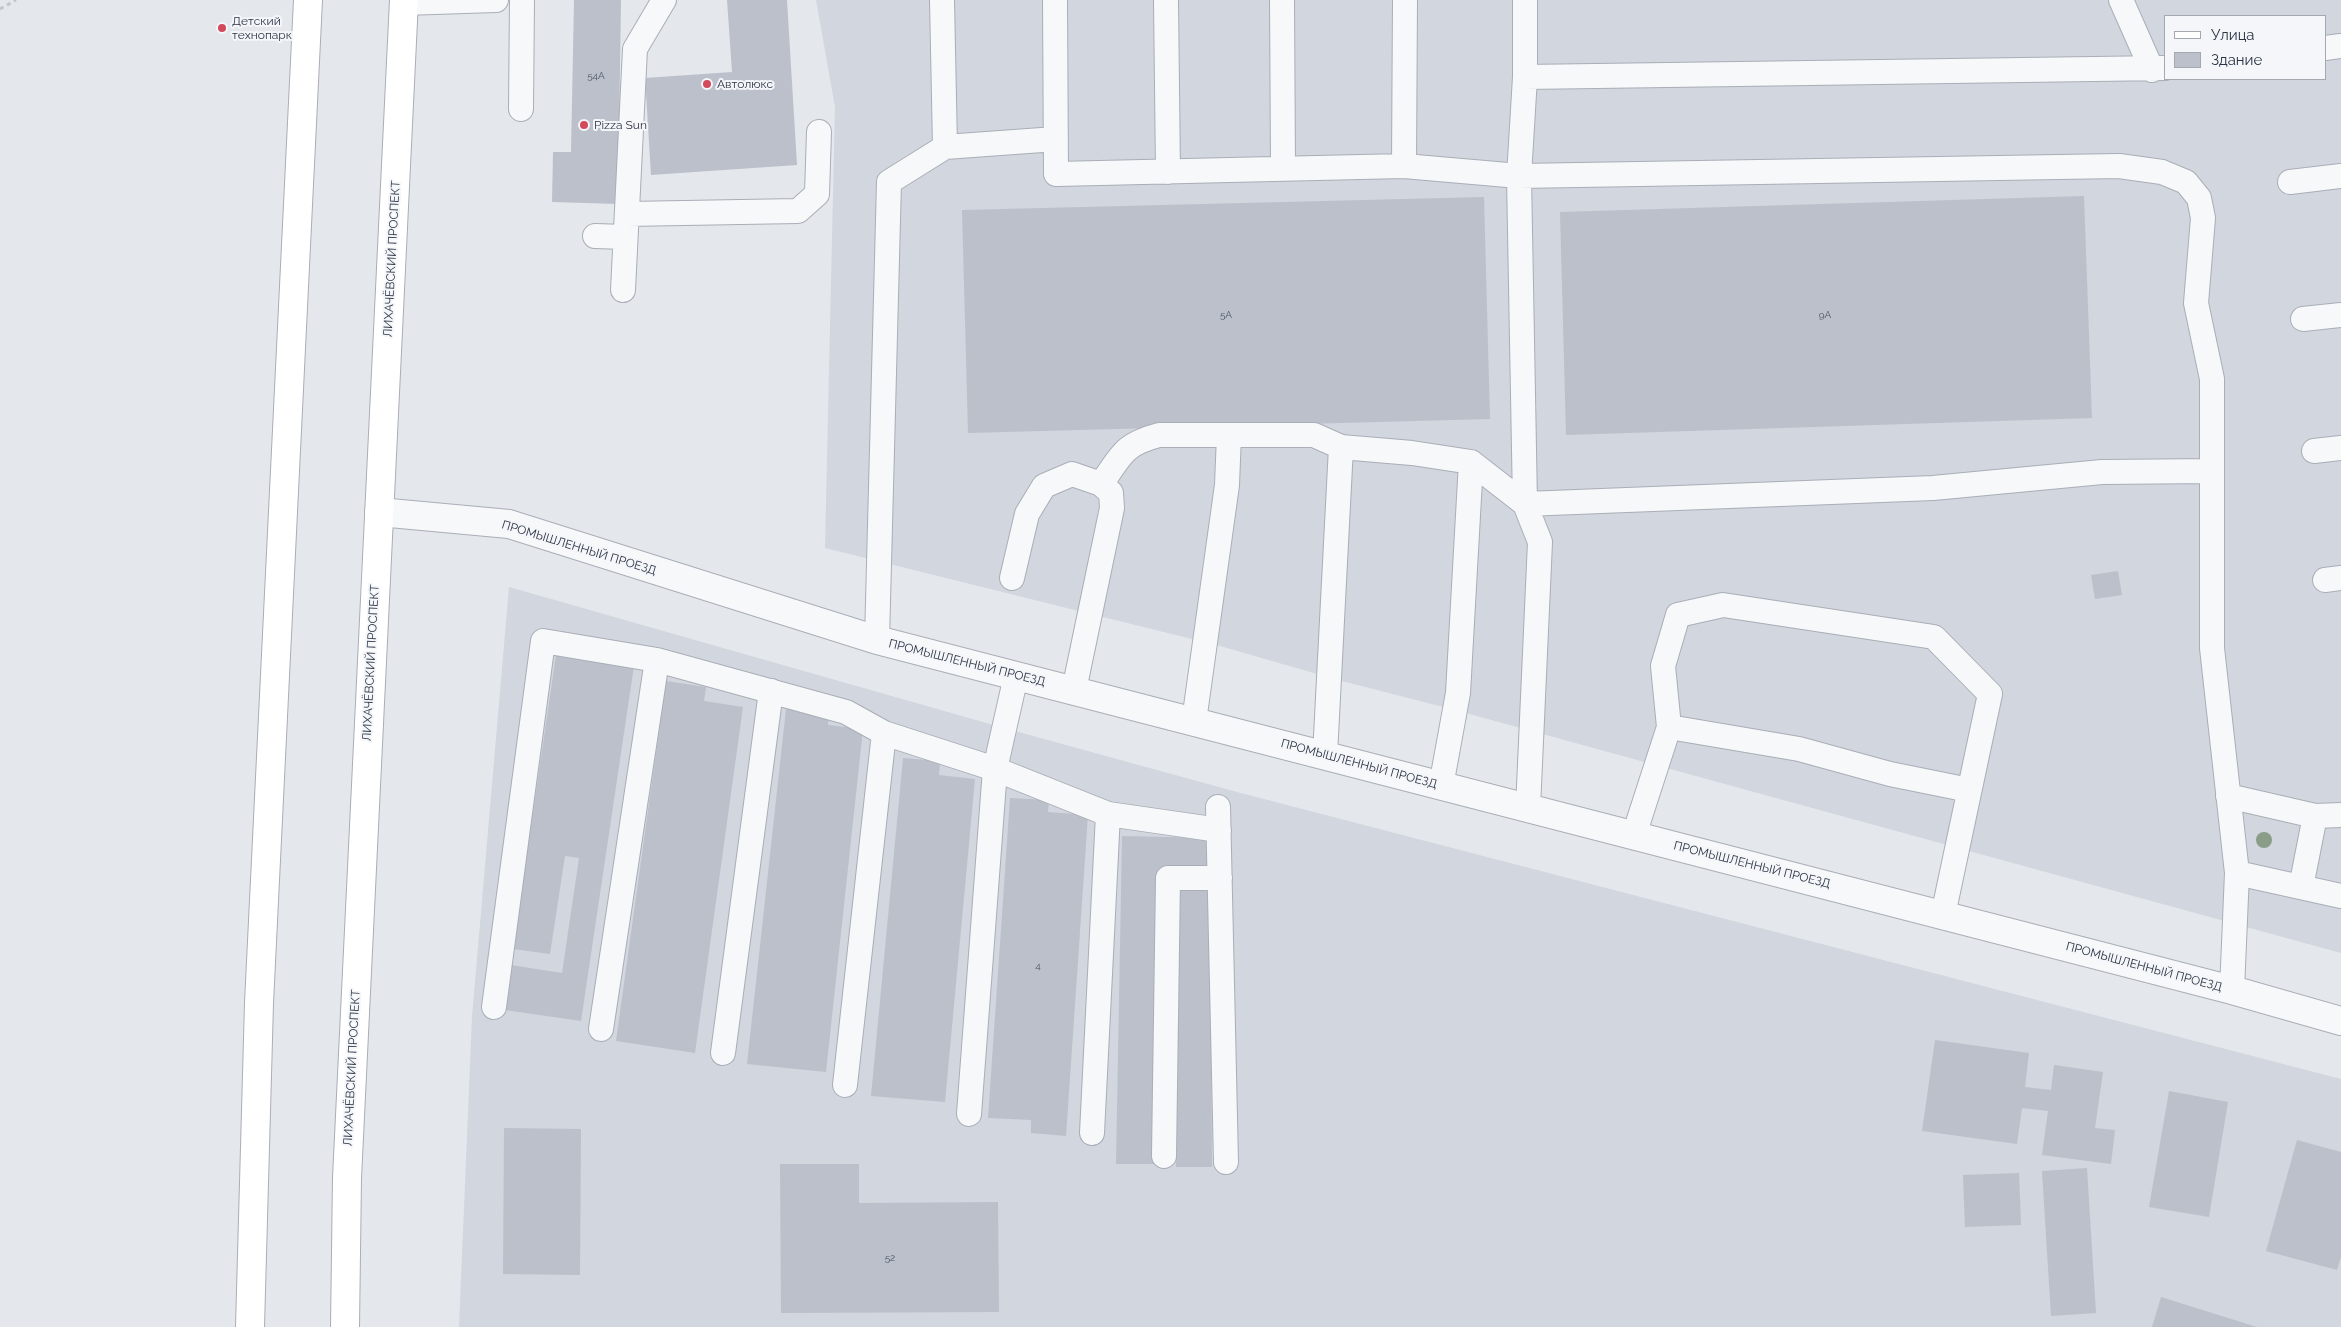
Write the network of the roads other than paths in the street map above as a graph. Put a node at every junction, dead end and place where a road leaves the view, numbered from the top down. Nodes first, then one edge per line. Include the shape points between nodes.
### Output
1 (308, 0) edge
2 (496, 0) edge
3 (522, 0) edge
4 (664, 0) edge
5 (942, 0) edge
6 (1055, 0) edge
7 (1166, 0) edge
8 (1282, 0) edge
9 (1405, 0) edge
10 (1525, 0) edge
11 (2121, 0) edge
12 (404, 1) edge
13 (2341, 46) edge
14 (2326, 48) edge
15 (2158, 69) edge
16 (1525, 77) junction
17 (521, 109) dead end
18 (820, 132) dead end
19 (1056, 139) junction
20 (945, 147) junction
21 (1404, 166) junction
22 (1283, 168) junction
23 (1168, 172) junction
24 (1519, 176) junction
25 (2341, 176) edge
26 (2290, 182) dead end
27 (627, 214) junction
28 (595, 236) dead end
29 (626, 237) junction
30 (623, 290) dead end
31 (2341, 315) edge
32 (2303, 319) dead end
33 (1229, 435) junction
34 (1341, 447) junction
35 (2341, 448) edge
36 (2314, 451) dead end
37 (1470, 462) junction
38 (2212, 471) junction
39 (1101, 484) junction
40 (1525, 504) junction
41 (379, 512) junction
42 (1012, 578) dead end
43 (877, 640) junction
44 (657, 660) junction
45 (1016, 676) junction
46 (1074, 690) junction
47 (771, 691) junction
48 (1194, 721) junction
49 (1669, 727) junction
50 (884, 733) junction
51 (1325, 755) junction
52 (995, 769) junction
53 (1441, 786) junction
54 (1969, 790) junction
55 (2228, 796) junction
56 (1218, 807) dead end
57 (1528, 808) junction
58 (1108, 814) junction
59 (2341, 815) edge
60 (2315, 816) junction
61 (1219, 830) junction
62 (1634, 835) junction
63 (2237, 873) junction
64 (1220, 878) junction
65 (2300, 887) junction
66 (2341, 896) edge
67 (1943, 915) junction
68 (2232, 990) junction
69 (494, 1007) dead end
70 (2341, 1021) edge
71 (601, 1029) dead end
72 (723, 1053) dead end
73 (845, 1085) dead end
74 (969, 1114) dead end
75 (1092, 1133) dead end
76 (1164, 1156) dead end
77 (1226, 1162) dead end
78 (250, 1327) edge
79 (345, 1327) edge

1 - 78 main road via 259,1003
2 - 12 lane
3 - 17 lane
4 - 27 lane via 635,49
5 - 20 lane
6 - 19 lane
7 - 23 lane
8 - 22 lane
9 - 21 lane
10 - 16 lane
11 - 15 lane
12 - 41 main road, ЛИХАЧЁВСКИЙ ПРОСПЕКТ
13 - 14 lane
15 - 16 lane
16 - 24 lane
18 - 27 lane via 817,194 798,211
19 - 20 lane
19 - 23 lane via 1056,174
20 - 43 lane via 889,182
21 - 22 lane
21 - 24 lane
22 - 23 lane
24 - 38 lane via 2119,166 2162,172 2186,182 2199,198 2203,218 2196,303 2212,379
24 - 40 lane
25 - 26 lane
27 - 29 lane
28 - 29 lane
29 - 30 lane
31 - 32 lane
33 - 34 lane via 1314,435
33 - 39 lane via 1158,435 1140,440 1126,447
33 - 48 lane via 1227,485
34 - 37 lane
34 - 51 lane
35 - 36 lane
37 - 40 lane
37 - 53 lane via 1458,693
38 - 40 lane via 2102,472 1932,488
38 - 55 lane via 2212,648
39 - 42 lane via 1072,474 1044,486 1027,514
39 - 46 lane via 1111,493 1112,508
40 - 57 lane via 1540,542
41 - 43 street, ПРОМЫШЛЕННЫЙ ПРОЕЗД via 509,524
41 - 79 main road, ЛИХАЧЁВСКИЙ ПРОСПЕКТ via 346,1178
43 - 45 street, ПРОМЫШЛЕННЫЙ ПРОЕЗД
44 - 47 lane
44 - 69 lane via 543,641
44 - 71 lane
45 - 46 street, ПРОМЫШЛЕННЫЙ ПРОЕЗД
45 - 52 lane
46 - 48 street, ПРОМЫШЛЕННЫЙ ПРОЕЗД
47 - 50 lane via 846,712
47 - 72 lane
48 - 51 street, ПРОМЫШЛЕННЫЙ ПРОЕЗД
49 - 54 lane via 1799,749 1890,774
49 - 54 lane via 1663,666 1678,616 1723,605 1934,637 1990,694
49 - 62 lane
50 - 52 lane
50 - 73 lane
51 - 53 street, ПРОМЫШЛЕННЫЙ ПРОЕЗД
52 - 58 lane
52 - 74 lane
53 - 57 street, ПРОМЫШЛЕННЫЙ ПРОЕЗД
54 - 67 lane
55 - 60 lane
55 - 63 lane
56 - 61 lane
57 - 62 street, ПРОМЫШЛЕННЫЙ ПРОЕЗД
58 - 61 lane
58 - 75 lane
59 - 60 lane
60 - 65 lane
61 - 64 lane
62 - 67 street, ПРОМЫШЛЕННЫЙ ПРОЕЗД
63 - 65 lane
63 - 68 lane
64 - 76 lane via 1168,878
64 - 77 lane
65 - 66 lane
67 - 68 street, ПРОМЫШЛЕННЫЙ ПРОЕЗД
68 - 70 street, ПРОМЫШЛЕННЫЙ ПРОЕЗД

